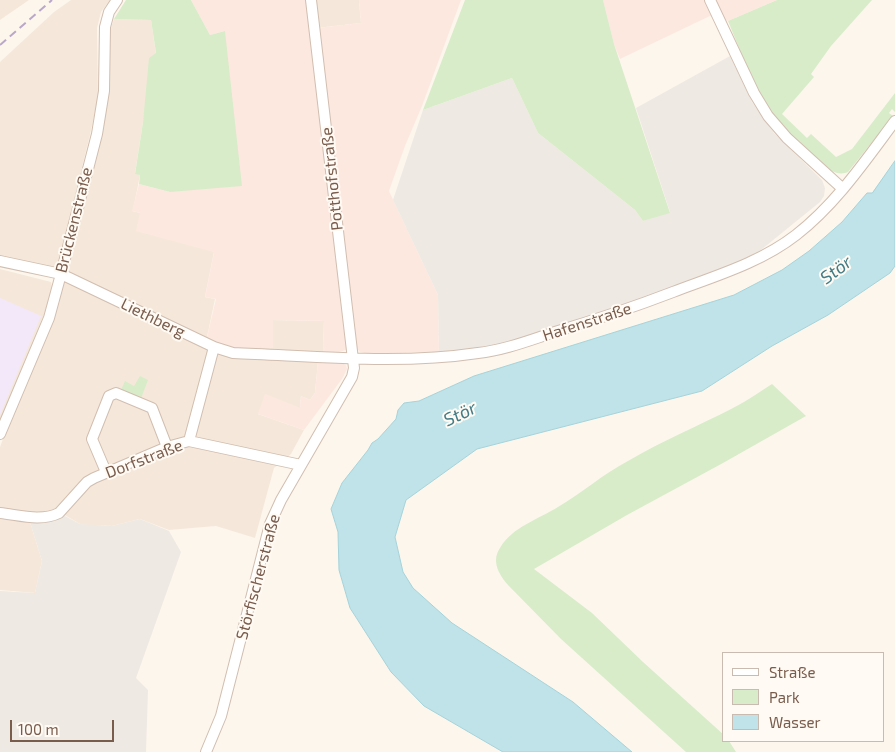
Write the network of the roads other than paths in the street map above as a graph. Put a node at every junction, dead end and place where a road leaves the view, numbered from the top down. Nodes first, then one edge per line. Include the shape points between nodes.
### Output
1 (117, 0) edge
2 (310, 0) edge
3 (710, 0) edge
4 (895, 122) edge
5 (843, 189) junction
6 (0, 261) edge
7 (61, 274) junction
8 (214, 347) junction
9 (354, 357) junction
10 (0, 434) edge
11 (189, 441) junction
12 (167, 447) junction
13 (301, 465) junction
14 (106, 472) junction
15 (0, 513) edge
16 (206, 752) edge

1 - 7 street, Brückenstraße via 105,27 104,91 97,134
2 - 9 street, Potthofstraße
3 - 5 street via 768,116 787,138
4 - 5 street, Hafenstraße
5 - 9 street, Hafenstraße via 806,227 765,255 651,301 487,352 419,358
6 - 7 street, Liethberg
7 - 8 street, Liethberg
7 - 10 street, Brückenstraße via 49,318
8 - 9 street, Hafenstraße via 233,353
8 - 11 street
9 - 13 street, Störfischerstraße via 352,377
11 - 12 street, Dorfstraße
11 - 13 street, Dorfstraße
12 - 14 street, Dorfstraße
12 - 14 street via 152,408 112,394 92,439
13 - 16 street, Störfischerstraße via 270,524 221,716
14 - 15 street, Dorfstraße via 87,482 53,516 42,518

